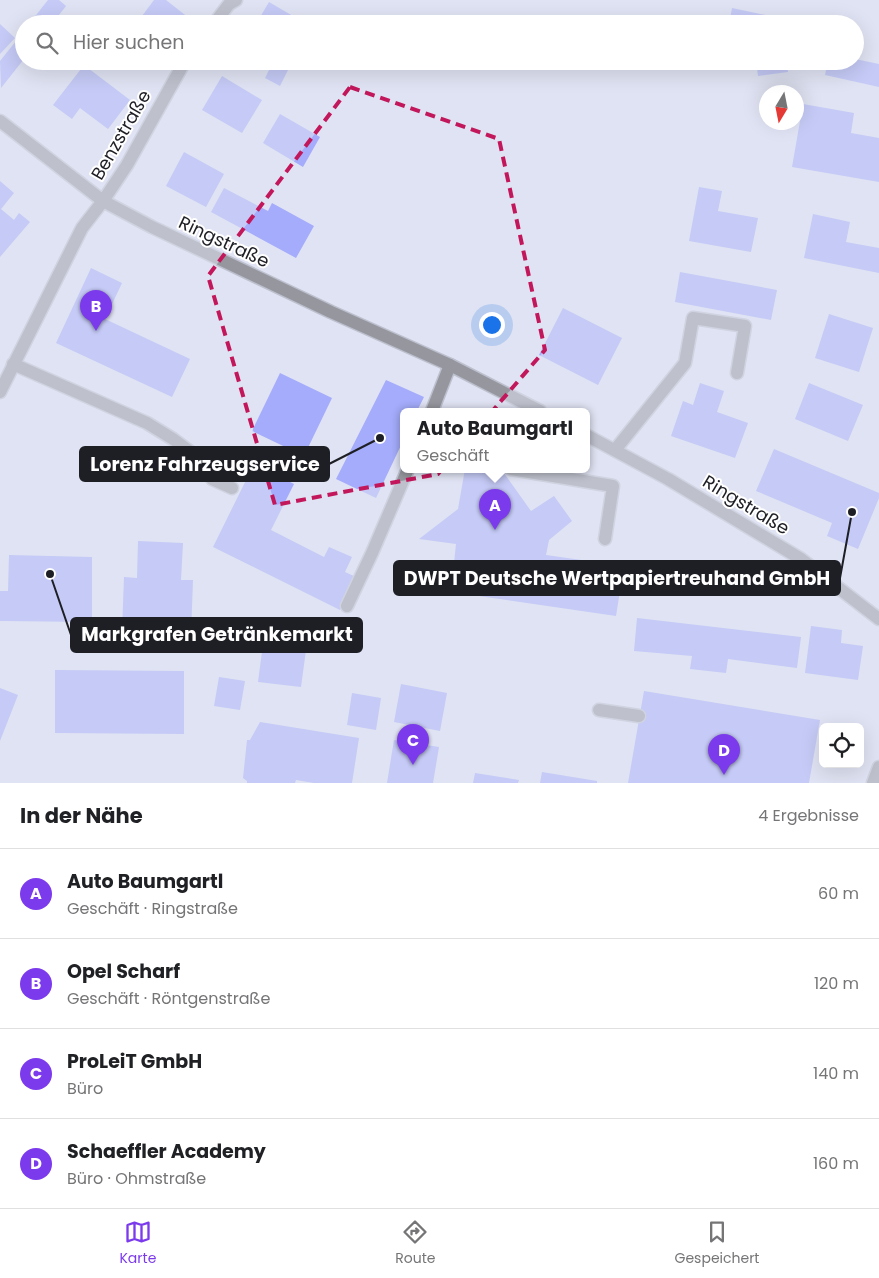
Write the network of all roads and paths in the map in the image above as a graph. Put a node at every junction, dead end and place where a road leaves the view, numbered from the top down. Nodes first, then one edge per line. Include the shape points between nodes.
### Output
1 (236, 0) edge
2 (221, 15) edge
3 (180, 70) edge
4 (0, 121) edge
5 (103, 201) junction
6 (13, 364) junction
7 (450, 365) junction
8 (737, 372) dead end
9 (0, 392) edge
10 (522, 407) edge
11 (433, 408) edge
12 (590, 437) edge
13 (615, 450) junction
14 (406, 473) edge
15 (535, 473) edge
16 (232, 488) dead end
17 (605, 539) dead end
18 (347, 606) dead end
19 (879, 618) edge
20 (599, 710) dead end
21 (639, 716) dead end
22 (879, 767) edge
23 (873, 783) edge

1 - 2 street
3 - 5 street, Benzstraße
4 - 5 street, Ringstraße
5 - 6 street, Benzstraße via 82,228
5 - 7 street, Ringstraße via 331,312
6 - 9 street, Benzstraße
6 - 16 street via 147,423 200,459 212,479
7 - 10 street, Ringstraße
7 - 11 street
8 - 13 street via 745,326 693,318 685,363
12 - 13 street, Ringstraße
13 - 19 street, Ringstraße via 668,478 801,559
14 - 18 street
15 - 17 street via 613,486
20 - 21 street
22 - 23 street

